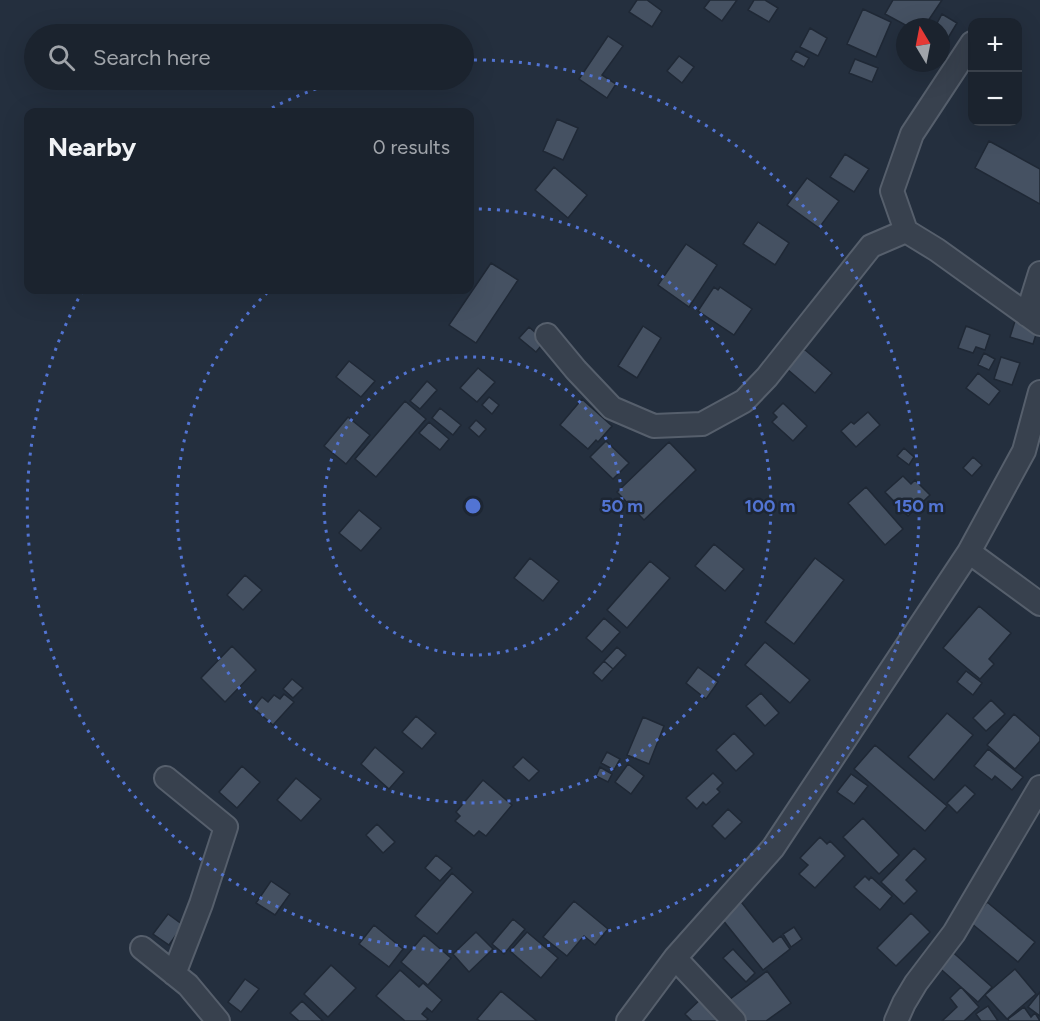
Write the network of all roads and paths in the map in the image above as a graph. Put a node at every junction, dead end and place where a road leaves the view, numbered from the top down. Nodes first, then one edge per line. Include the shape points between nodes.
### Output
1 (968, 49) edge
2 (906, 231) junction
3 (1040, 273) edge
4 (1034, 319) edge
5 (547, 335) dead end
6 (1040, 392) edge
7 (969, 552) junction
8 (1040, 604) edge
9 (166, 778) dead end
10 (1040, 787) edge
11 (142, 948) dead end
12 (675, 958) junction
13 (174, 974) junction
14 (218, 1021) edge
15 (628, 1021) edge
16 (734, 1021) edge
17 (896, 1021) edge

1 - 2 street via 912,134 892,191
2 - 4 street
2 - 5 street via 871,246 744,401 702,424 654,426 612,408
3 - 4 street
6 - 7 street via 1024,451
7 - 8 street
7 - 12 street via 773,848
9 - 13 street via 226,827
10 - 17 street via 954,933 916,983
11 - 13 street
12 - 15 street
12 - 16 street
13 - 14 street

